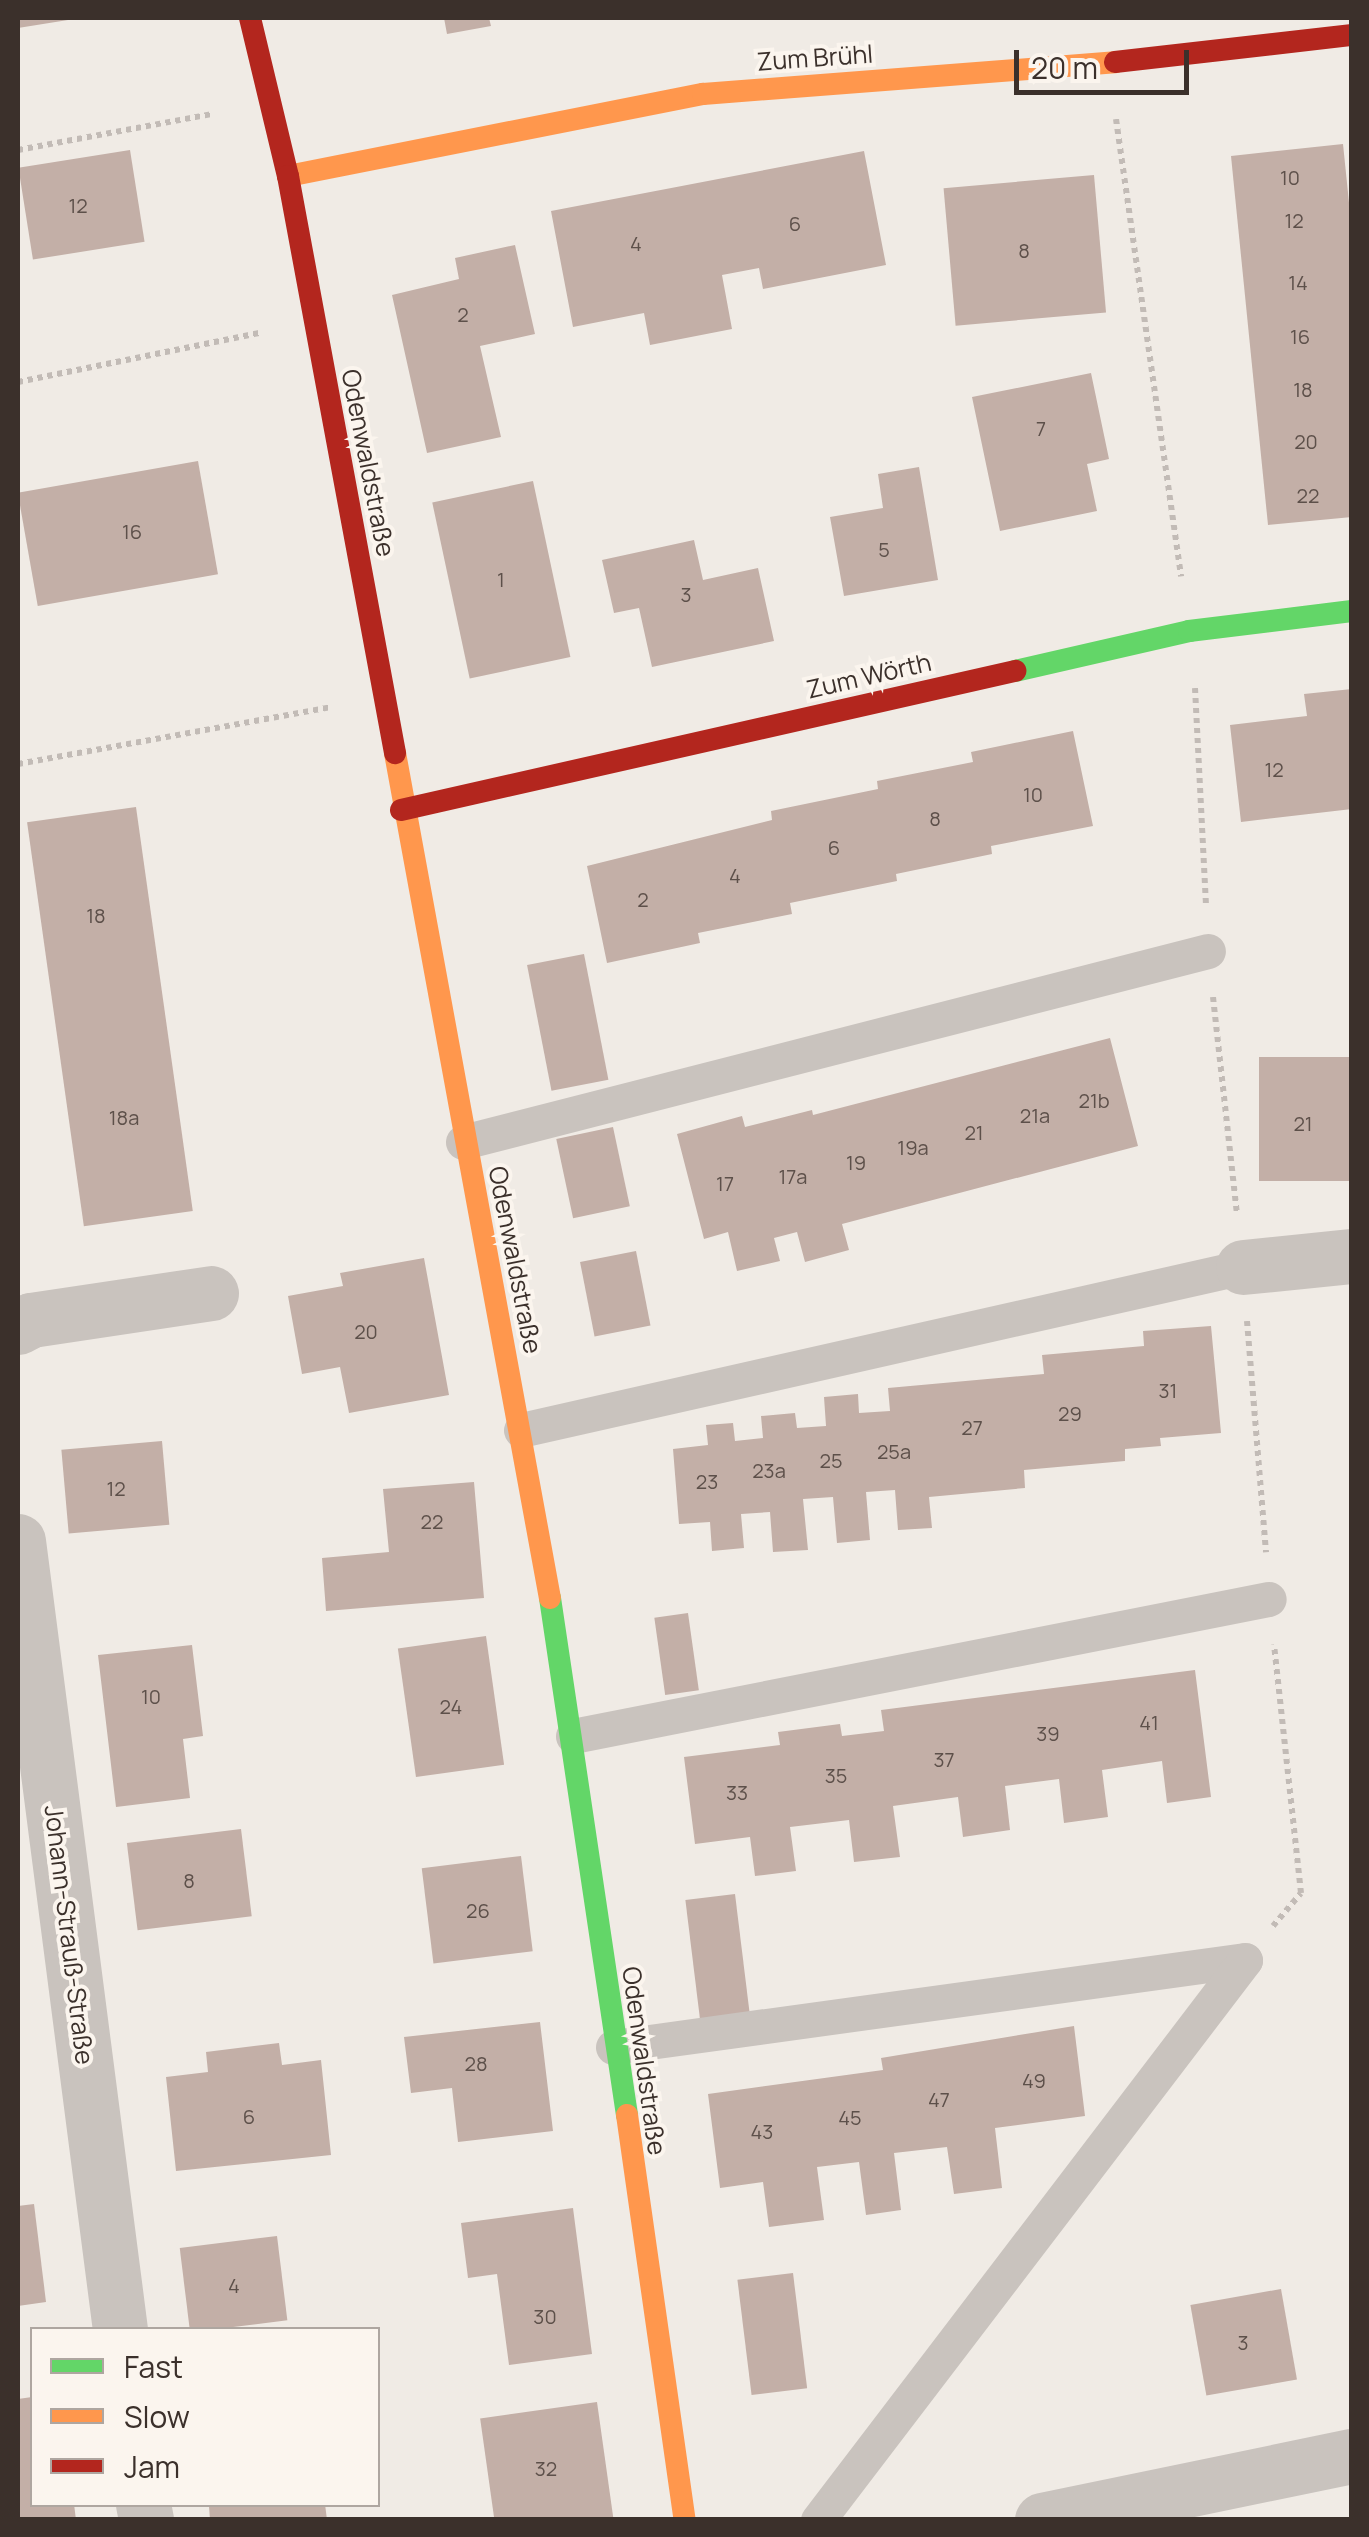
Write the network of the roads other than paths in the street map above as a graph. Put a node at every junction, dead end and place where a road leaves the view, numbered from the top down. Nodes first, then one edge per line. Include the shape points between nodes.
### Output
1 (250, 18) edge
2 (1352, 35) edge
3 (288, 176) junction
4 (1352, 611) edge
5 (401, 810) junction
6 (1208, 951) road end
7 (463, 1142) junction
8 (1352, 1256) edge
9 (1243, 1267) joint
10 (212, 1294) dead end
11 (18, 1327) edge
12 (521, 1430) junction
13 (18, 1541) edge
14 (1269, 1600) road end
15 (573, 1736) junction
16 (613, 2047) junction
17 (120, 2327) edge
18 (1352, 2456) edge
19 (685, 2520) edge
20 (818, 2520) edge
21 (1042, 2520) edge

1 - 3 street, Odenwaldstraße
2 - 3 street, Zum Brühl via 1109,63 703,94
3 - 5 street, Odenwaldstraße
4 - 5 street, Zum Wörth via 1190,631
5 - 7 street, Odenwaldstraße
6 - 7 lane
7 - 12 street, Odenwaldstraße
8 - 9 street
9 - 12 lane
10 - 11 street
12 - 15 street, Odenwaldstraße
13 - 17 street, Johann-Strauß-Straße
14 - 15 lane
15 - 16 street, Odenwaldstraße
16 - 19 street, Odenwaldstraße
16 - 20 lane via 1245,1960
18 - 21 street

